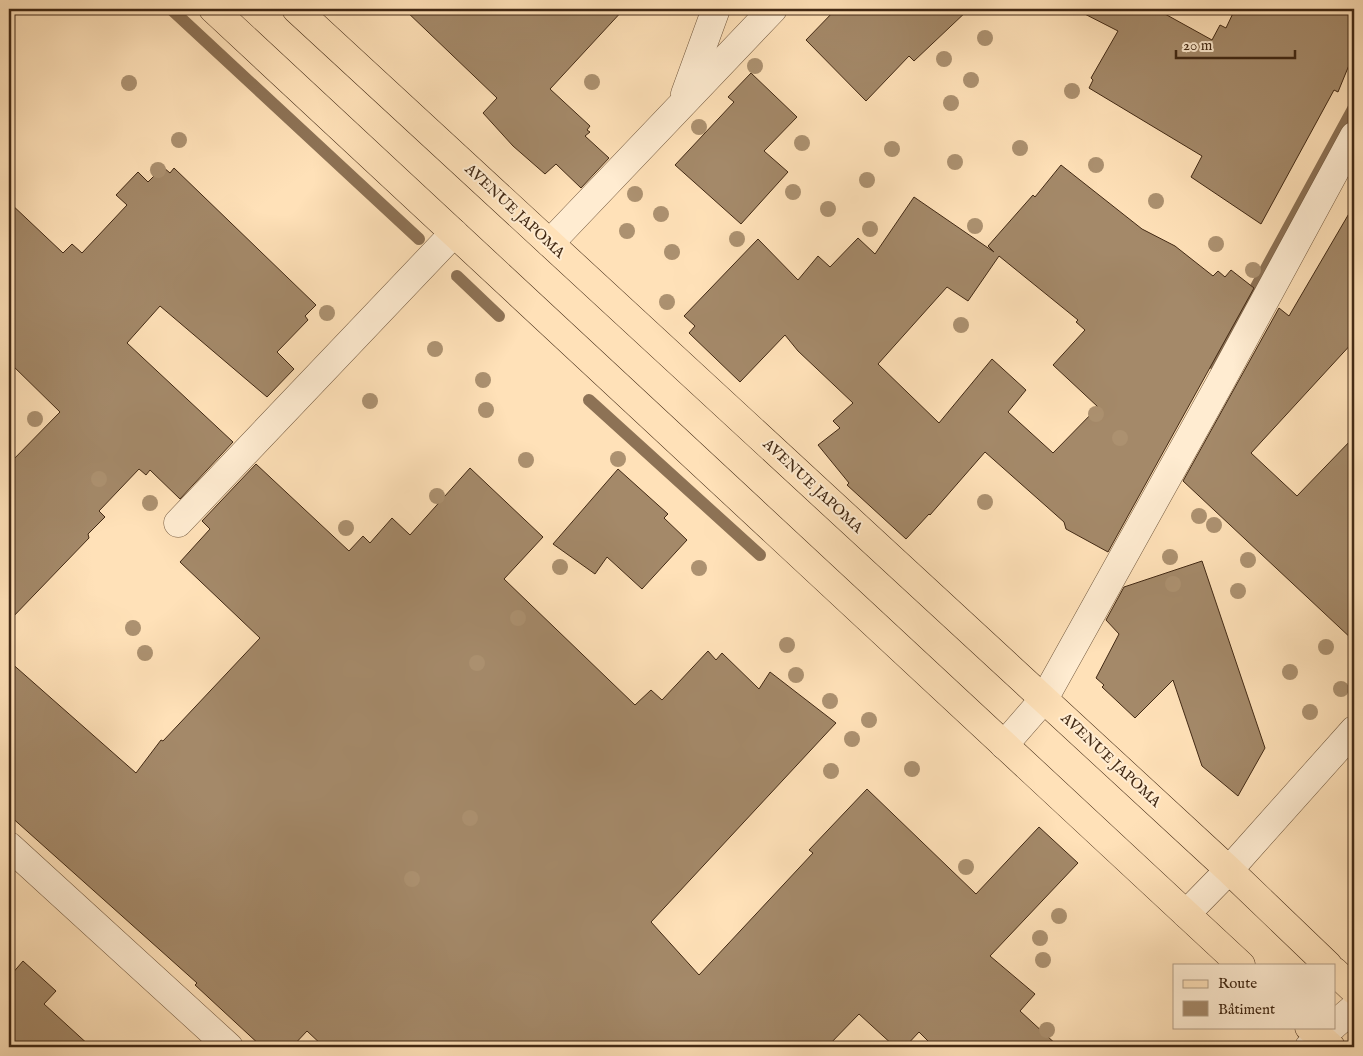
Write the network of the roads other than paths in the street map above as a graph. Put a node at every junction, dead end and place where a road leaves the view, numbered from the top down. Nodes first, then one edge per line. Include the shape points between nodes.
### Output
1 (213, 9) edge
2 (296, 9) edge
3 (716, 9) edge
4 (773, 9) edge
5 (681, 106) junction
6 (1354, 136) edge
7 (454, 233) junction
8 (550, 243) junction
9 (178, 524) dead end
10 (1044, 699) junction
11 (1354, 730) edge
12 (1004, 744) junction
13 (9, 846) edge
14 (1229, 870) junction
15 (1186, 914) junction
16 (1240, 964) edge
17 (1327, 964) edge
18 (1336, 973) edge
19 (1354, 990) edge
20 (1354, 1008) edge
21 (1336, 1024) edge
22 (229, 1047) edge

1 - 7 main road
2 - 8 main road, AVENUE JAPOMA
3 - 5 street
4 - 5 street
5 - 8 street
6 - 10 street
7 - 9 street
7 - 12 main road
8 - 10 main road, AVENUE JAPOMA
10 - 12 street
10 - 14 main road, AVENUE JAPOMA
11 - 14 street
12 - 15 main road
13 - 22 street
14 - 15 street
14 - 17 main road, AVENUE JAPOMA
15 - 16 main road
18 - 19 main road
20 - 21 street

